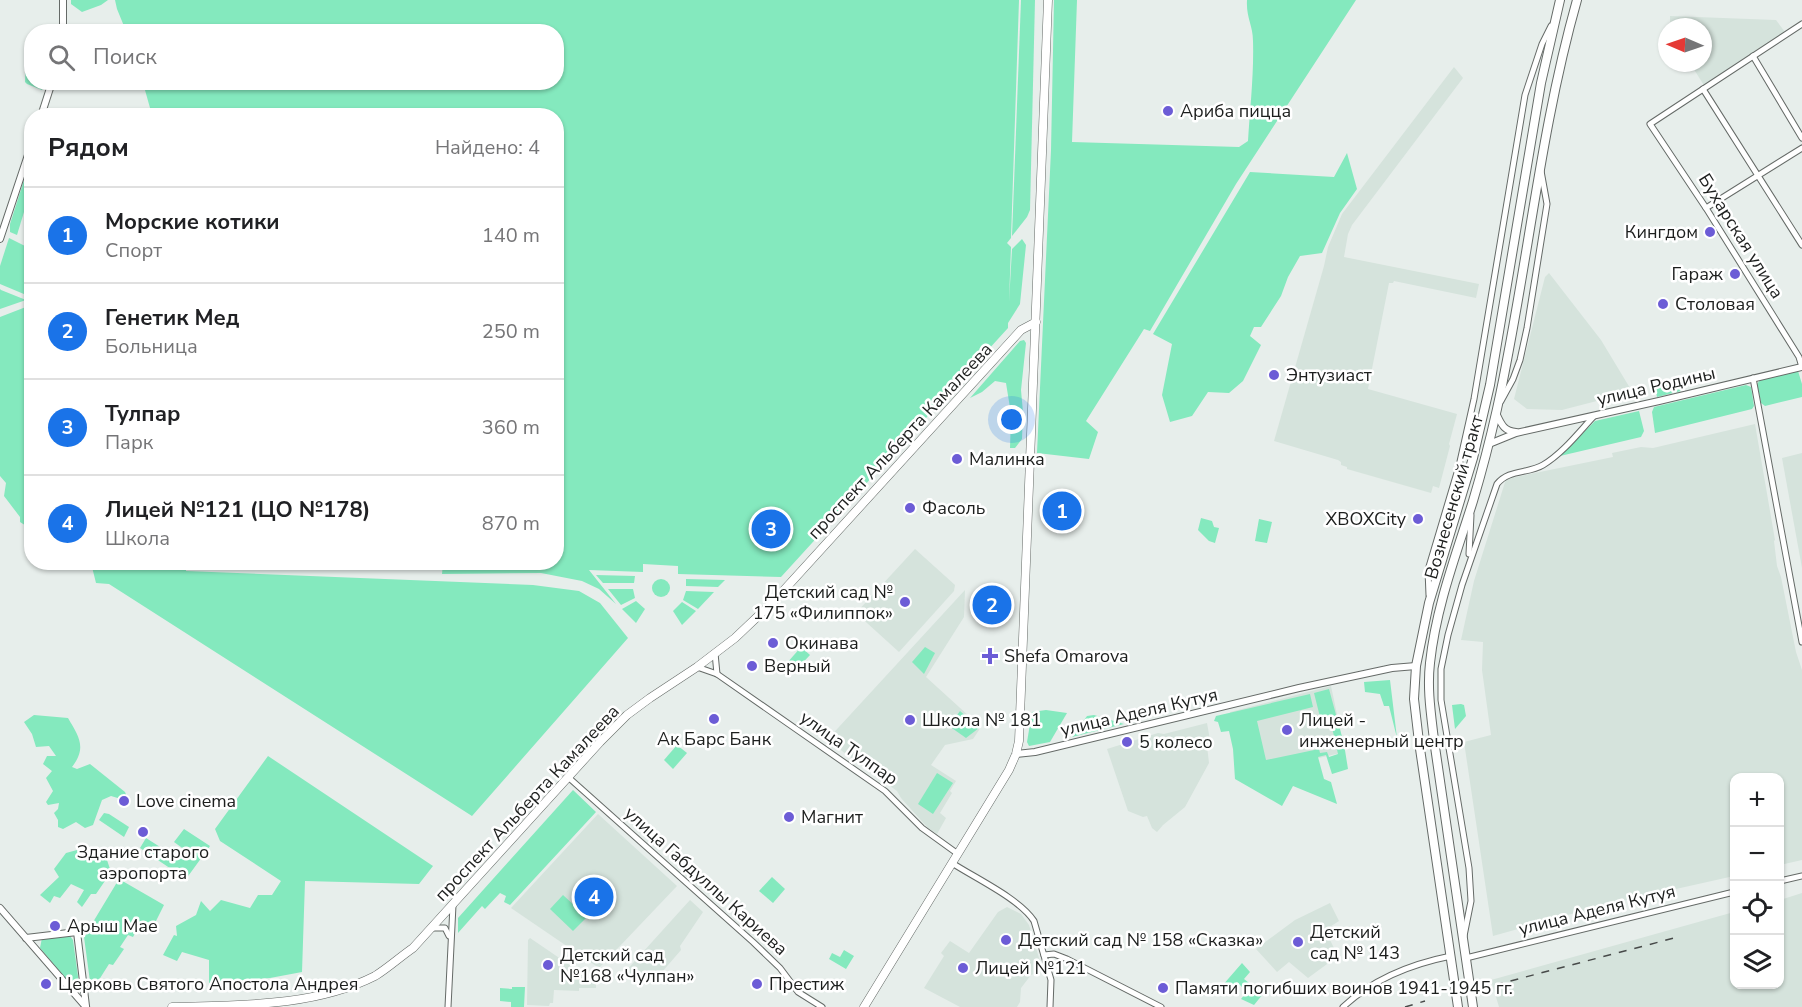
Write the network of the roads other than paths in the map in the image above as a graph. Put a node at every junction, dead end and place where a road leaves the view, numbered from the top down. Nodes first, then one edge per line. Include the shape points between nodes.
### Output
1 (63, 0) edge
2 (1048, 0) edge
3 (1560, 0) edge
4 (1577, 0) edge
5 (1556, 16) junction
6 (63, 24) edge
7 (1801, 26) edge
8 (1753, 56) junction
9 (1703, 89) junction
10 (49, 90) edge
11 (44, 108) edge
12 (1802, 138) edge
13 (1802, 148) edge
14 (24, 167) edge
15 (1541, 167) junction
16 (1757, 176) junction
17 (1706, 208) junction
18 (0, 239) edge
19 (1802, 244) edge
20 (1036, 322) junction
21 (1802, 367) edge
22 (1753, 378) junction
23 (1496, 412) junction
24 (1594, 416) junction
25 (1516, 433) junction
26 (1489, 444) junction
27 (1472, 503) junction
28 (1469, 562) junction
29 (1429, 603) junction
30 (1802, 642) edge
31 (715, 653) junction
32 (1416, 666) junction
33 (697, 667) junction
34 (717, 674) junction
35 (1016, 754) junction
36 (568, 777) junction
37 (957, 854) junction
38 (952, 863) junction
39 (1802, 876) edge
40 (1784, 880) edge
41 (1730, 893) edge
42 (453, 905) junction
43 (0, 908) edge
44 (432, 928) junction
45 (43, 936) junction
46 (26, 938) junction
47 (1463, 940) junction
48 (450, 944) junction
49 (37, 950) junction
50 (1044, 955) junction
51 (1452, 955) junction
52 (1466, 958) junction
53 (86, 1007) edge
54 (172, 1007) edge
55 (448, 1007) edge
56 (822, 1007) edge
57 (864, 1007) edge
58 (1050, 1007) edge
59 (1161, 1007) edge
60 (1343, 1007) edge
61 (1458, 1007) edge
62 (1474, 1007) edge

1 - 6 street
2 - 20 main road
3 - 5 main road, Вознесенский тракт
4 - 15 main road, Вознесенский тракт
5 - 29 main road, Вознесенский тракт via 1541,83 1490,386 1473,458
5 - 29 street via 1525,95 1474,399 1428,570
7 - 8 street
8 - 9 street
8 - 12 street
9 - 16 street
9 - 17 street, Бухарская улица via 1650,124
10 - 11 street
13 - 16 street
14 - 18 street
15 - 23 main road, Вознесенский тракт
15 - 23 street via 1547,204 1526,331 1513,379
16 - 17 street
16 - 19 street
17 - 21 street, Бухарская улица
20 - 31 main road, проспект Альберта Камалеева via 1021,330 774,601
20 - 35 main road
21 - 22 street, улица Родины
22 - 24 street, улица Родины
22 - 30 street
23 - 25 street via 1503,427
23 - 26 main road, Вознесенский тракт
24 - 25 street, улица Родины
24 - 28 street via 1541,466 1502,478 1492,494
25 - 26 street, улица Родины
26 - 27 main road, Вознесенский тракт
27 - 28 street
27 - 47 main road, Вознесенский тракт via 1443,594 1430,665 1429,698
28 - 47 street via 1441,669 1441,700 1469,867 1471,901
29 - 32 main road, Вознесенский тракт
31 - 33 main road, проспект Альберта Камалеева
31 - 34 street
32 - 35 street, улица Аделя Кутуя via 1299,688
32 - 51 main road, Вознесенский тракт via 1414,699 1419,742
33 - 34 street, улица Тулпар
33 - 36 main road, проспект Альберта Камалеева via 627,715
34 - 37 street, улица Тулпар via 890,794 919,826
35 - 37 main road
36 - 42 main road, проспект Альберта Камалеева
36 - 56 street, улица Габдуллы Кариева via 753,942 800,994
37 - 38 main road
38 - 50 street via 1030,914
38 - 57 main road
39 - 40 street
41 - 52 street, улица Аделя Кутуя
42 - 44 main road, проспект Альберта Камалеева
42 - 48 street
43 - 46 street
44 - 48 street via 447,929
44 - 54 main road, проспект Альберта Камалеева via 377,975 330,994 284,1002
45 - 46 street
45 - 49 street
45 - 53 street via 77,932
46 - 49 street
47 - 52 main road, Вознесенский тракт
48 - 55 street
49 - 53 street
50 - 58 street via 1051,980
50 - 59 street via 1067,959
51 - 60 street via 1391,975
51 - 61 main road, Вознесенский тракт
52 - 62 main road, Вознесенский тракт

